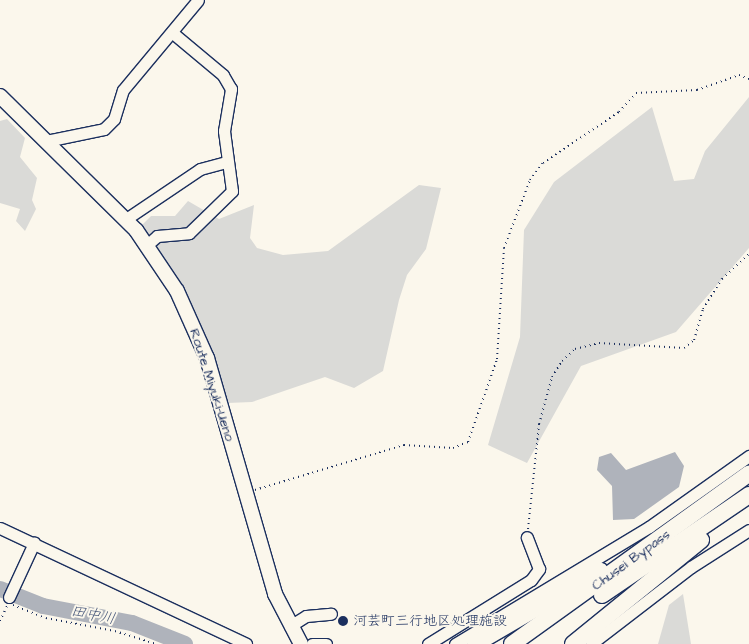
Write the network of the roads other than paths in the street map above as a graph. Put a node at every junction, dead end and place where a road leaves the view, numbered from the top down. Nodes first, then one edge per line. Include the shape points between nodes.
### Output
1 (198, 0) edge
2 (174, 34) junction
3 (0, 96) edge
4 (46, 141) junction
5 (227, 162) junction
6 (126, 219) junction
7 (147, 245) junction
8 (749, 456) edge
9 (749, 474) edge
10 (749, 495) edge
11 (749, 501) edge
12 (707, 504) junction
13 (0, 528) edge
14 (749, 530) edge
15 (527, 537) road end
16 (34, 544) junction
17 (9, 597) dead end
18 (331, 614) dead end
19 (290, 626) junction
20 (246, 644) edge
21 (301, 644) edge
22 (312, 644) edge
23 (326, 644) edge
24 (428, 644) edge
25 (455, 644) edge
26 (474, 644) edge
27 (513, 644) edge
28 (573, 644) edge
29 (591, 644) edge

1 - 2 street
2 - 4 street via 123,90 114,118 104,129
2 - 5 street via 223,75 231,89 224,131
3 - 4 main road, Route Miyuki-Ueno
4 - 6 main road, Route Miyuki-Ueno
5 - 6 street via 200,169
5 - 7 street via 232,191 218,207 189,233 157,236
6 - 7 main road, Route Miyuki-Ueno
7 - 19 main road, Route Miyuki-Ueno via 187,311 204,352 270,578
8 - 25 street via 649,526
9 - 12 highway, Chusei Bypass
10 - 27 highway, Chusei Bypass via 600,596
11 - 28 highway
12 - 26 highway
12 - 27 highway, Chusei Bypass
13 - 16 street
14 - 29 street via 691,566
15 - 24 street via 539,569 531,580
16 - 17 street
16 - 20 street
18 - 19 street via 306,616
19 - 21 main road, Route Miyuki-Ueno
22 - 23 street

